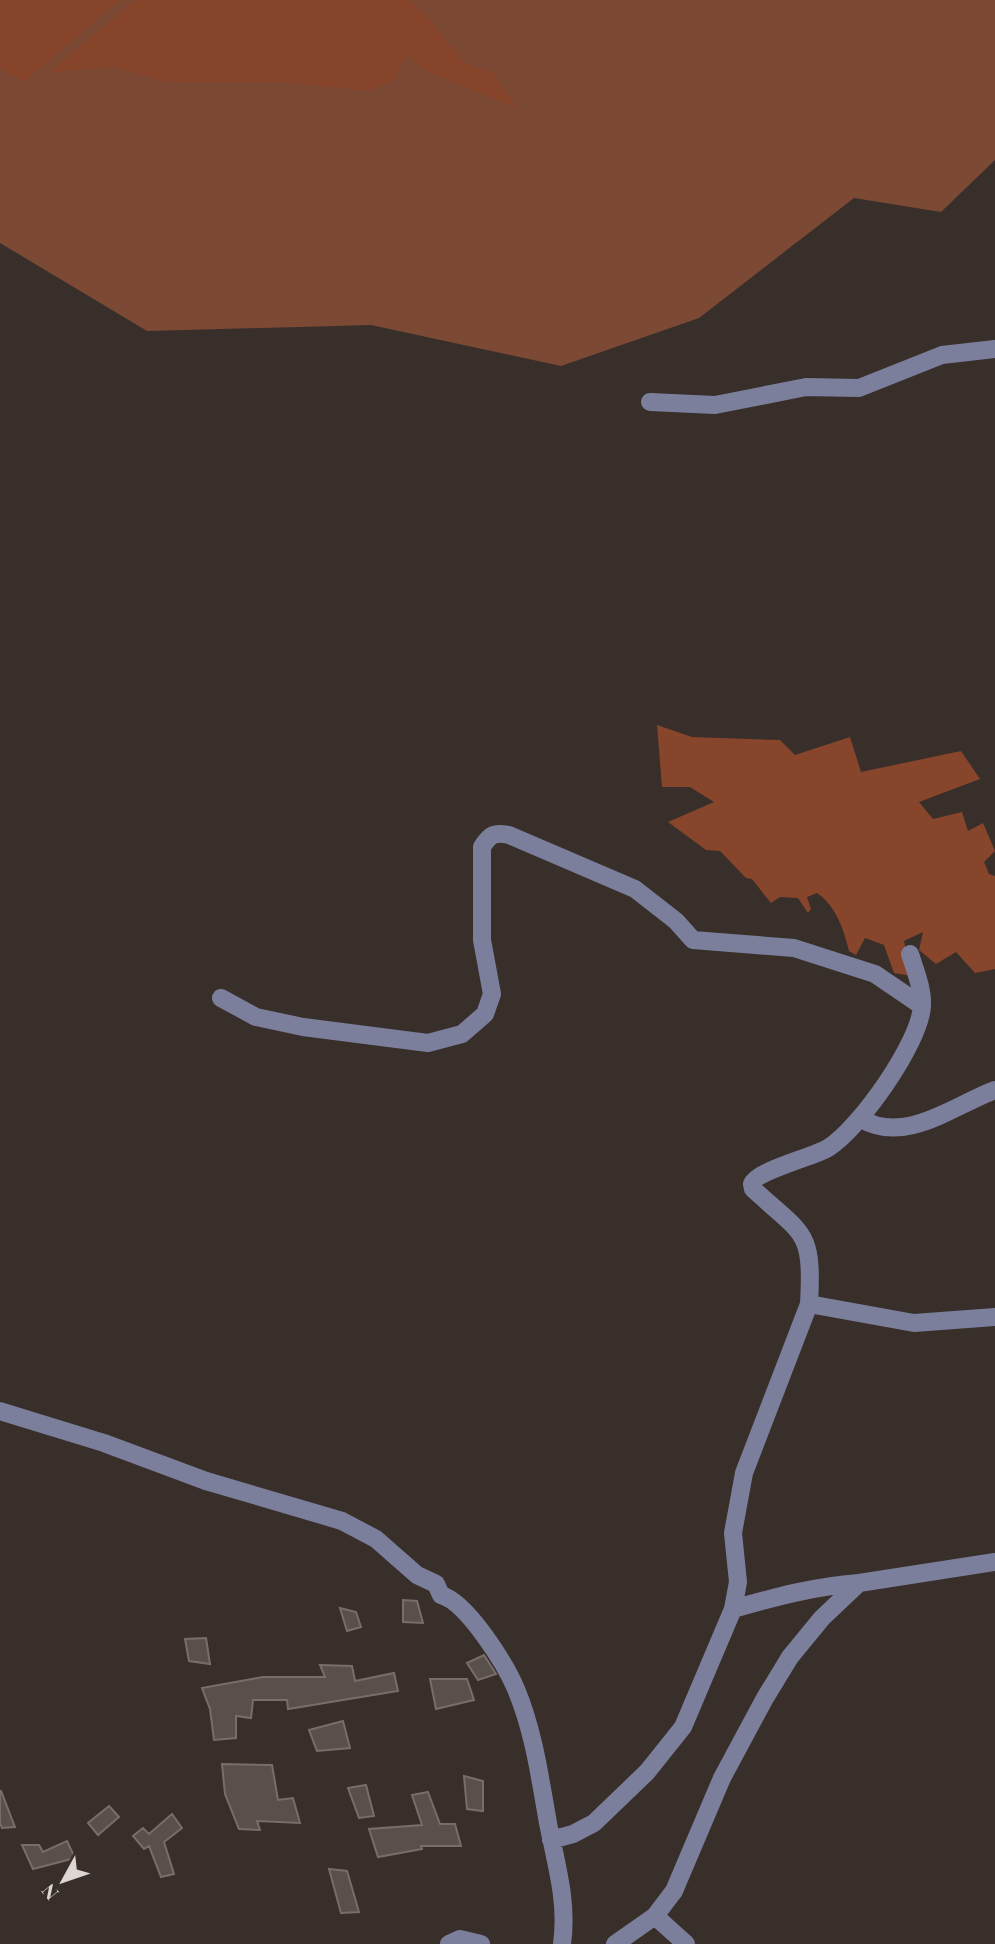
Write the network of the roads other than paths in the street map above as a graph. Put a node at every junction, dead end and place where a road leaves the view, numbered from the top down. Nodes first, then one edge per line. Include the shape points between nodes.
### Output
1 (995, 349) edge
2 (650, 402) dead end
3 (910, 954) dead end
4 (221, 998) dead end
5 (922, 1006) junction
6 (995, 1090) edge
7 (861, 1119) junction
8 (808, 1304) junction
9 (995, 1317) edge
10 (0, 1411) edge
11 (995, 1562) edge
12 (859, 1583) junction
13 (733, 1609) junction
14 (551, 1840) junction
15 (655, 1916) junction
16 (449, 1944) edge
17 (481, 1944) edge
18 (562, 1944) edge
19 (615, 1944) edge
20 (686, 1944) edge

1 - 2 street via 942,355 859,388 806,387 715,405
3 - 5 street
4 - 5 street via 256,1017 303,1027 428,1043 462,1034 485,1014 492,994 482,940 482,847 496,832 635,889 693,940 794,948 875,974
5 - 7 street via 913,1037
6 - 7 street via 913,1125 879,1126
7 - 8 street via 827,1149 759,1174 752,1181 753,1189 787,1216 806,1243
8 - 9 street via 914,1323
8 - 13 street via 744,1472 733,1533 738,1582
10 - 14 street via 206,1481 342,1521 366,1532 417,1575 436,1584 441,1595 477,1625 515,1685 538,1767
11 - 12 street
12 - 13 street via 807,1588
12 - 15 street via 790,1657 722,1778 674,1891
13 - 14 street via 709,1672 669,1746 594,1823
14 - 18 street via 565,1905
15 - 19 street
15 - 20 street
16 - 17 street via 460,1939

